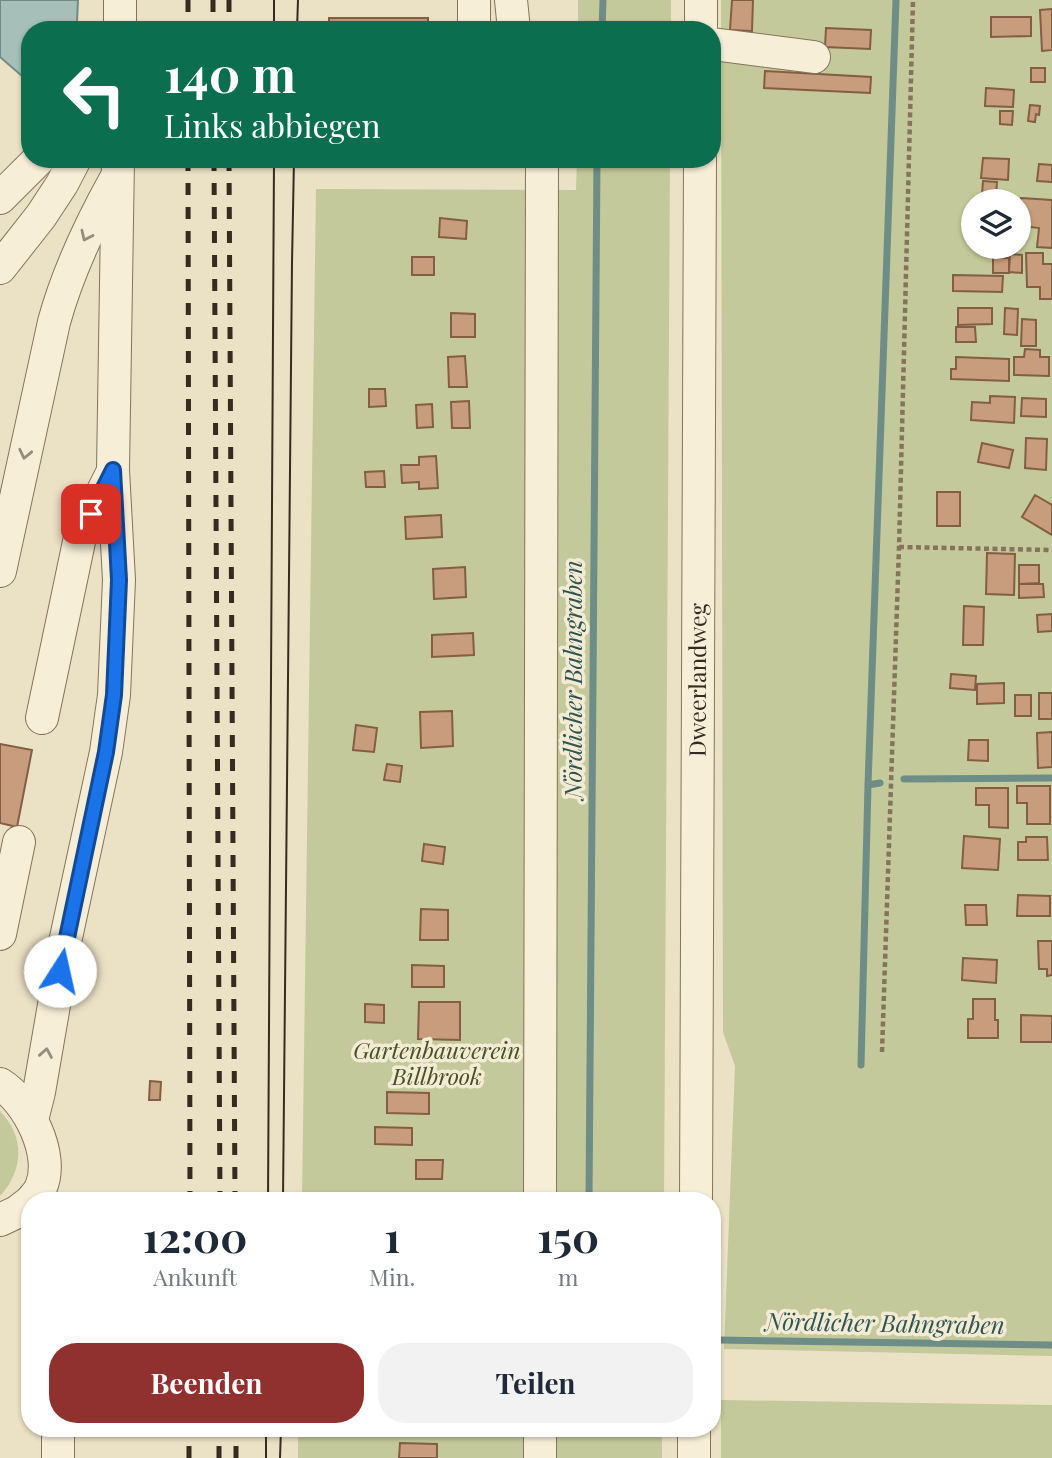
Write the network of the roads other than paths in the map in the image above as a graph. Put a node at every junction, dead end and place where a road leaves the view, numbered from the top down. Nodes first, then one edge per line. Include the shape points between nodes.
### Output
1 (120, 0) edge
2 (474, 0) edge
3 (511, 0) edge
4 (701, 0) edge
5 (120, 21) edge
6 (474, 21) edge
7 (513, 21) edge
8 (701, 21) edge
9 (721, 45) edge
10 (814, 57) dead end
11 (30, 168) edge
12 (70, 168) edge
13 (118, 168) edge
14 (118, 168) edge
15 (542, 168) edge
16 (700, 168) edge
17 (0, 198) edge
18 (0, 268) edge
19 (113, 470) junction
20 (0, 571) edge
21 (42, 718) dead end
22 (19, 842) dead end
23 (0, 934) edge
24 (0, 1084) edge
25 (32, 1120) junction
26 (37, 1192) edge
27 (540, 1192) edge
28 (696, 1192) edge
29 (58, 1437) edge
30 (540, 1437) edge
31 (694, 1437) edge
32 (58, 1458) edge
33 (540, 1458) edge
34 (694, 1458) edge

1 - 5 street
2 - 6 street
3 - 7 street
4 - 8 street
9 - 10 street
11 - 17 street
12 - 18 street via 41,216
13 - 19 street
14 -> 20 street via 63,289
15 - 27 street
16 - 28 street, Dweerlandweg
19 - 21 street via 80,537
25 -> 19 street via 114,695 119,580
22 - 23 street
24 - 25 street
25 - 26 street via 44,1159 44,1177
29 - 32 street
30 - 33 street
31 - 34 street

